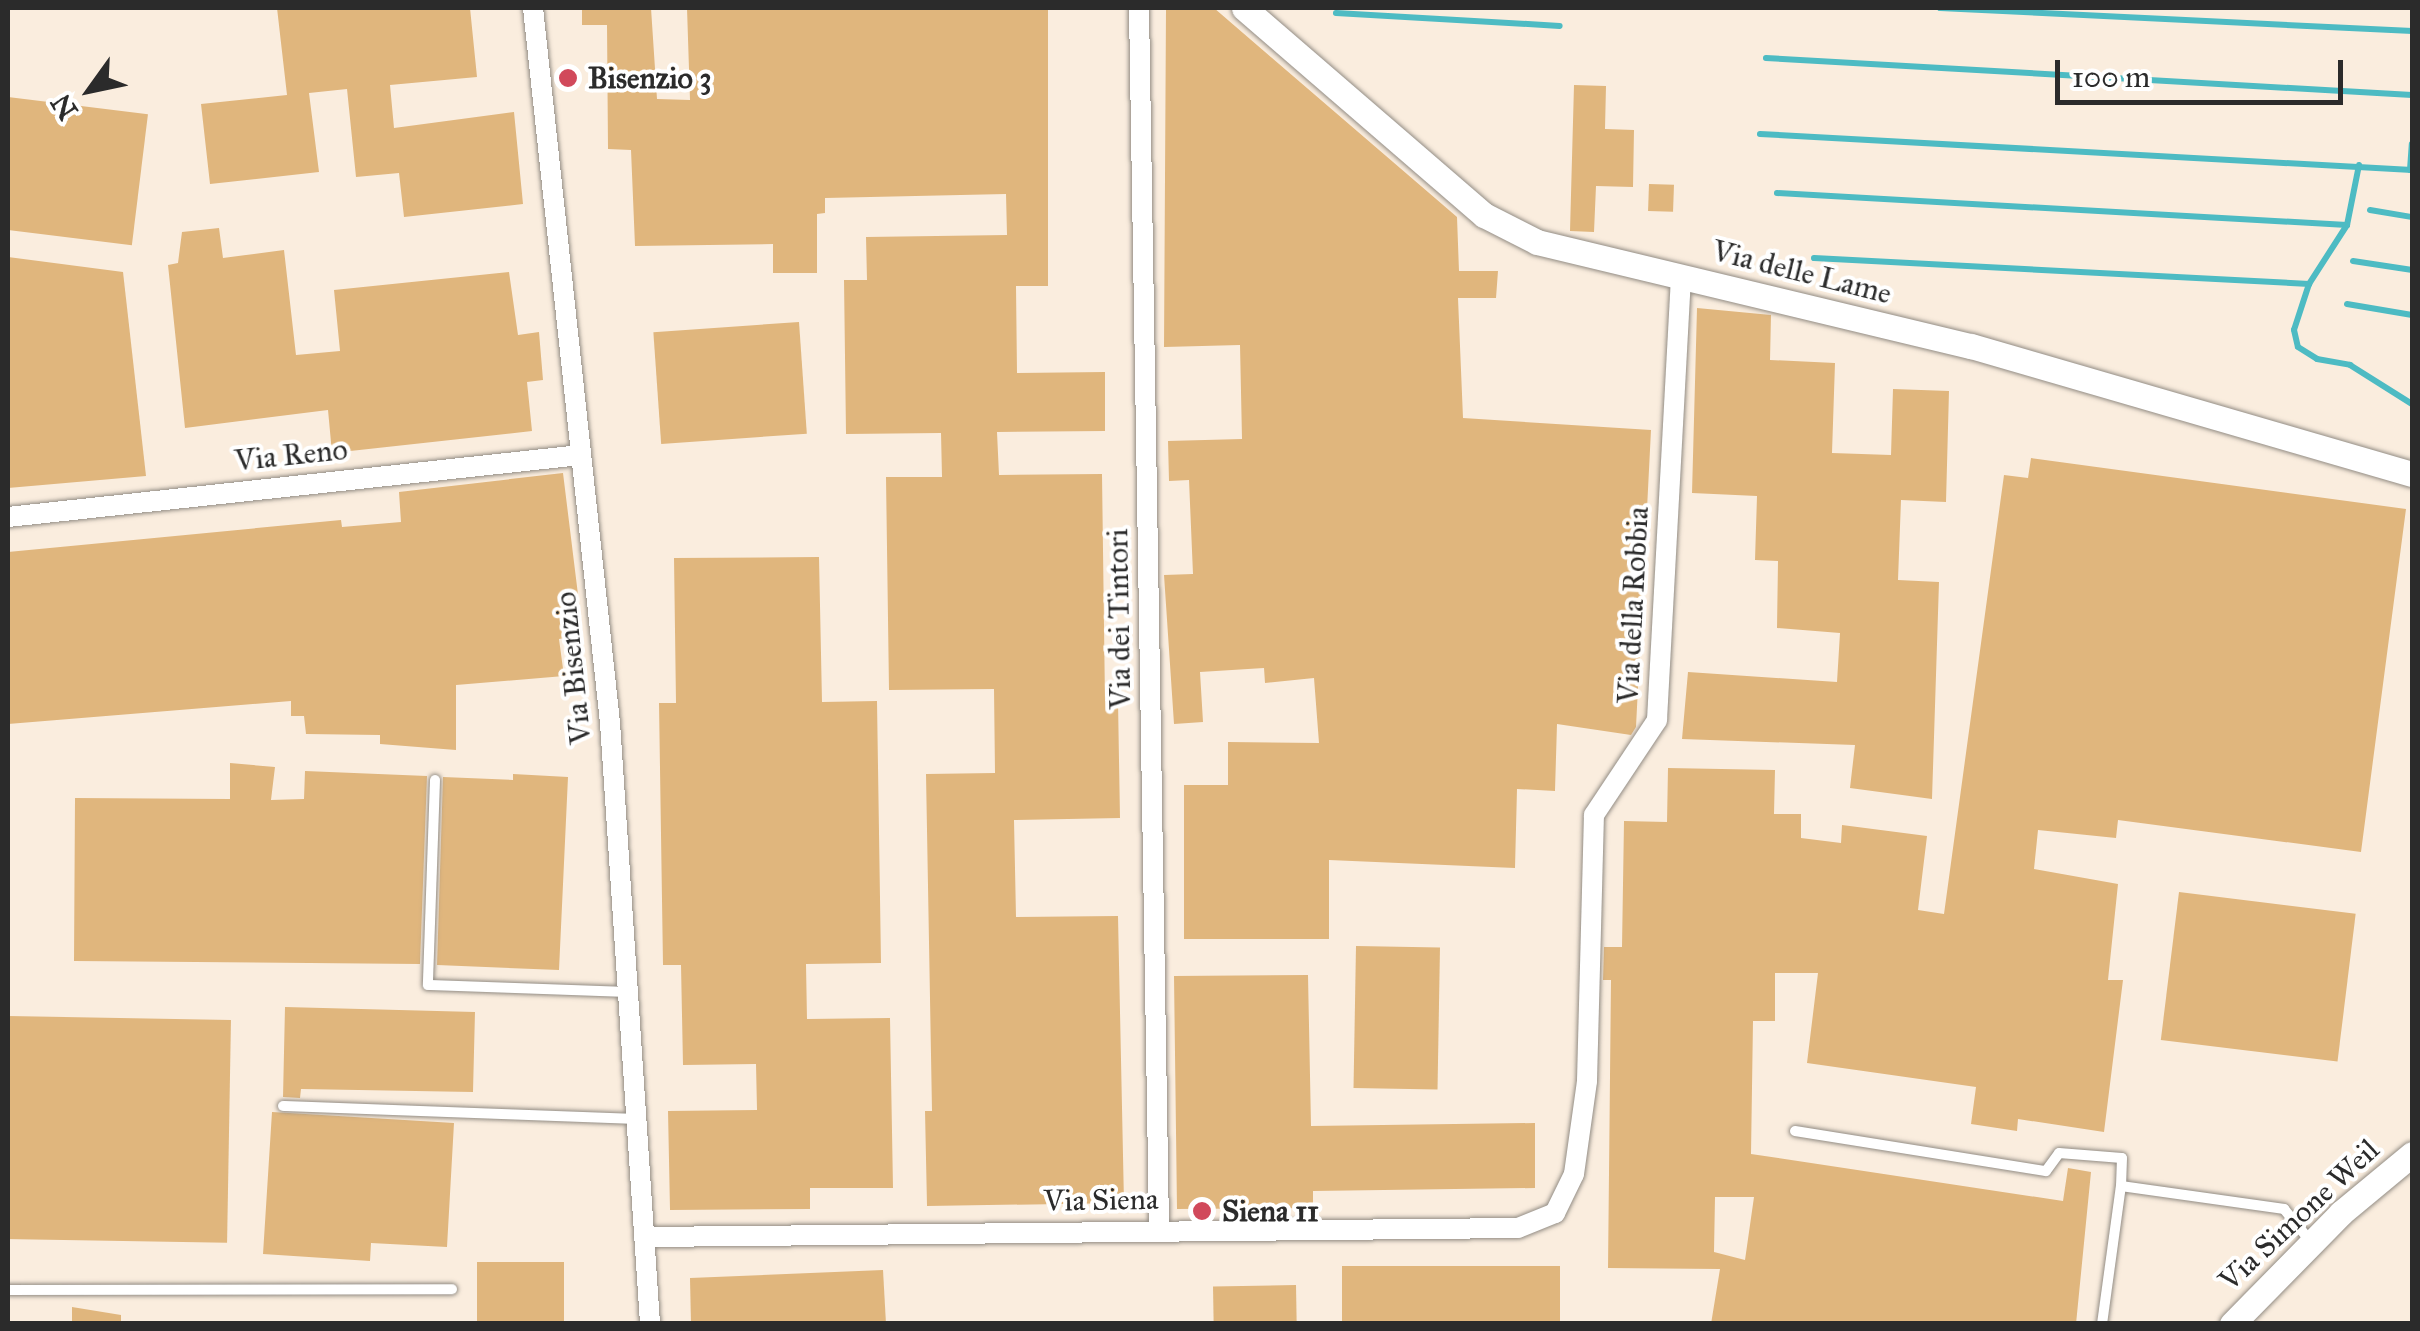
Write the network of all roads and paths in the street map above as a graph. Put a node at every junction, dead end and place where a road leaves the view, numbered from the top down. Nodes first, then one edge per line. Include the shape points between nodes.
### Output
1 (533, 8) edge
2 (1139, 8) edge
3 (1244, 8) edge
4 (1681, 276) junction
5 (580, 455) junction
6 (2412, 474) edge
7 (8, 516) edge
8 (436, 780) dead end
9 (631, 992) junction
10 (283, 1106) dead end
11 (640, 1119) junction
12 (1795, 1131) dead end
13 (2412, 1154) edge
14 (2121, 1186) junction
15 (1555, 1213) joint
16 (1159, 1230) junction
17 (646, 1237) junction
18 (2312, 1242) junction
19 (452, 1289) dead end
20 (8, 1290) edge
21 (650, 1324) edge
22 (2102, 1324) edge
23 (2232, 1324) edge

1 - 5 street, Via Bisenzio
2 - 16 street, Via dei Tintori
3 - 4 street, Via delle Lame via 1484,215 1551,246
4 - 6 street, Via delle Lame via 1972,346
4 - 15 street, Via della Robbia via 1657,720 1594,815 1587,1082 1574,1174
5 - 7 street, Via Reno
5 - 9 street, Via Bisenzio
8 - 9 lane via 428,984
9 - 11 street, Via Bisenzio
10 - 11 lane
11 - 17 street, Via Bisenzio
12 - 14 lane via 2046,1172 2059,1153 2122,1158
13 - 18 street, Via Simone Weil
14 - 18 lane via 2284,1209
14 - 22 lane
15 - 16 street, Via Siena via 1518,1228
16 - 17 street, Via Siena
17 - 21 street, Via Bisenzio
18 - 23 street, Via Simone Weil
19 - 20 lane

